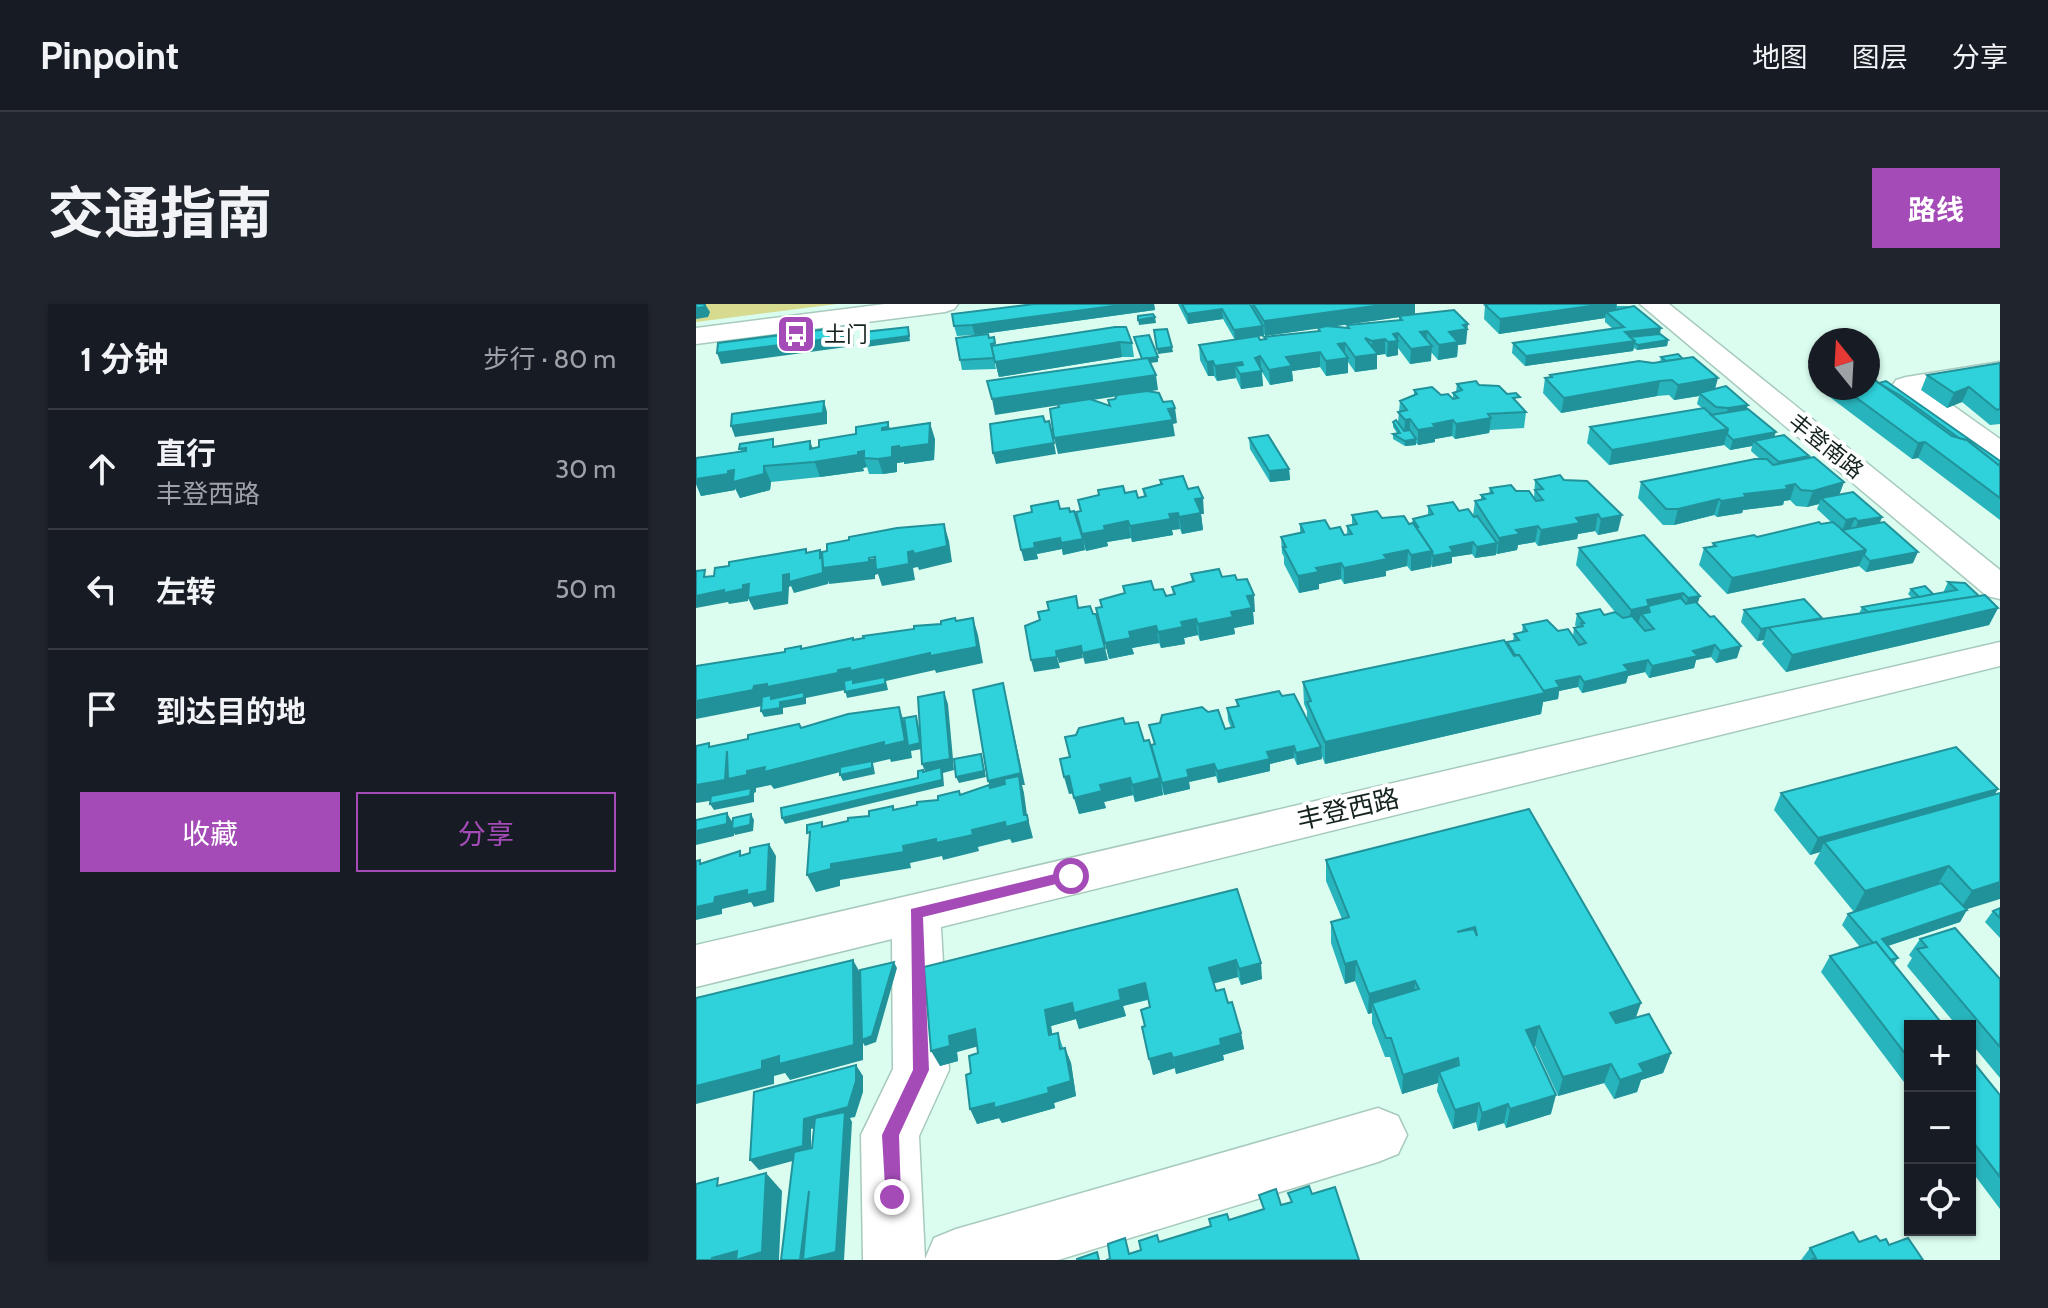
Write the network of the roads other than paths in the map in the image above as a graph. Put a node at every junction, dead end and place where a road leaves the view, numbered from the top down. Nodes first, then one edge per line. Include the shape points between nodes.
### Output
1 (945, 304) edge
2 (1653, 304) edge
3 (1667, 304) edge
4 (696, 336) edge
5 (2000, 370) edge
6 (2000, 453) edge
7 (2000, 567) edge
8 (2000, 588) edge
9 (2000, 654) edge
10 (916, 913) junction
11 (696, 966) edge
12 (1378, 1135) dead end
13 (894, 1260) edge
14 (956, 1260) edge

1 - 4 street
2 - 8 street, 丰登南路
3 - 7 street, 丰登南路
5 - 6 street via 1906,386
9 - 10 street, 丰登西路
10 - 11 street, 丰登西路
10 - 13 street via 921,1070 890,1135
12 - 14 street

